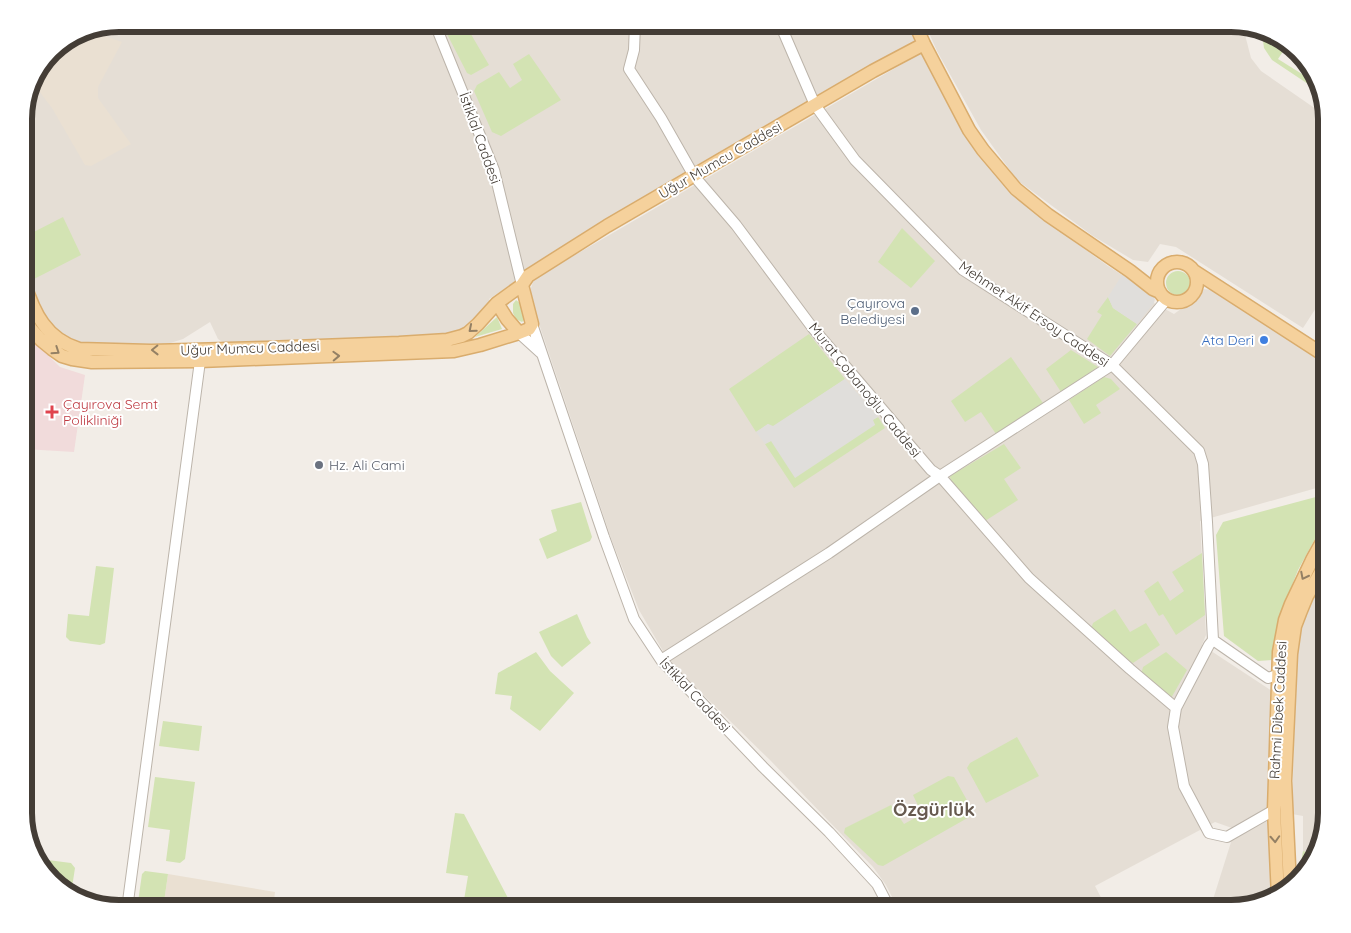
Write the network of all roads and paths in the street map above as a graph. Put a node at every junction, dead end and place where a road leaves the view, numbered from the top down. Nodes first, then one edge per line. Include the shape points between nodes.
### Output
1 (438, 32) edge
2 (635, 32) edge
3 (783, 32) edge
4 (919, 32) edge
5 (924, 44) junction
6 (815, 105) junction
7 (694, 176) junction
8 (1130, 271) junction
9 (1194, 271) junction
10 (1158, 276) junction
11 (522, 285) junction
12 (1218, 286) junction
13 (1196, 289) junction
14 (1163, 295) junction
15 (497, 303) junction
16 (33, 306) edge
17 (532, 324) junction
18 (33, 331) edge
19 (519, 333) junction
20 (1318, 351) edge
21 (542, 354) junction
22 (200, 361) junction
23 (1112, 365) junction
24 (940, 476) junction
25 (1318, 550) edge
26 (1318, 577) edge
27 (1213, 640) junction
28 (661, 660) junction
29 (1278, 675) junction
30 (1176, 708) junction
31 (1274, 810) junction
32 (1290, 878) edge
33 (1278, 887) edge
34 (128, 901) edge
35 (886, 901) edge

1 - 11 street, İstiklal Caddesi via 494,170
2 - 7 street, Murat Çobanoğlu Caddesi via 629,69
3 - 6 street, Mehmet Akif Ersoy Caddesi
4 - 5 main road
5 - 6 main road, Uğur Mumcu Caddesi
5 - 8 main road via 969,130 1016,189
6 - 7 main road, Uğur Mumcu Caddesi
6 - 23 street, Mehmet Akif Ersoy Caddesi via 855,160 963,270
7 - 11 main road, Uğur Mumcu Caddesi via 528,276
7 - 24 street, Murat Çobanoğlu Caddesi via 736,225 812,327 899,429 901,436
8 - 10 main road
8 - 14 main road
9 - 10 main road via 1178,262 1166,266
9 - 12 main road
9 - 13 main road
10 - 14 main road via 1158,287
11 - 15 main road, Uğur Mumcu Caddesi
11 - 17 main road
12 - 13 main road
12 - 20 main road
13 - 14 main road via 1182,301 1176,302
14 - 23 street
15 -> 16 main road, Uğur Mumcu Caddesi via 468,333 447,340 266,348 92,350 71,347 50,333
15 - 19 main road
17 - 19 main road, Uğur Mumcu Caddesi
17 - 21 street, İstiklal Caddesi
18 -> 22 main road, Uğur Mumcu Caddesi via 62,356 72,359 92,362
19 - 21 street
22 -> 19 main road, Uğur Mumcu Caddesi via 454,351
21 - 28 street, İstiklal Caddesi via 634,619
22 - 34 street
23 - 24 street
23 - 27 street, Mehmet Akif Ersoy Caddesi via 1199,451 1203,464
24 - 28 street
24 - 30 street, Murat Çobanoğlu Caddesi via 1029,578
25 -> 29 main road, Rahmi Dibek Caddesi via 1285,620
26 - 32 main road, Rahmi Dibek Caddesi via 1295,626 1291,654 1286,781
27 - 29 street via 1268,678
27 - 30 street
28 - 35 street, İstiklal Caddesi via 841,845 876,884
29 - 31 main road, Rahmi Dibek Caddesi
30 - 31 street via 1174,727 1184,786 1209,833 1227,837
31 -> 33 main road, Rahmi Dibek Caddesi

